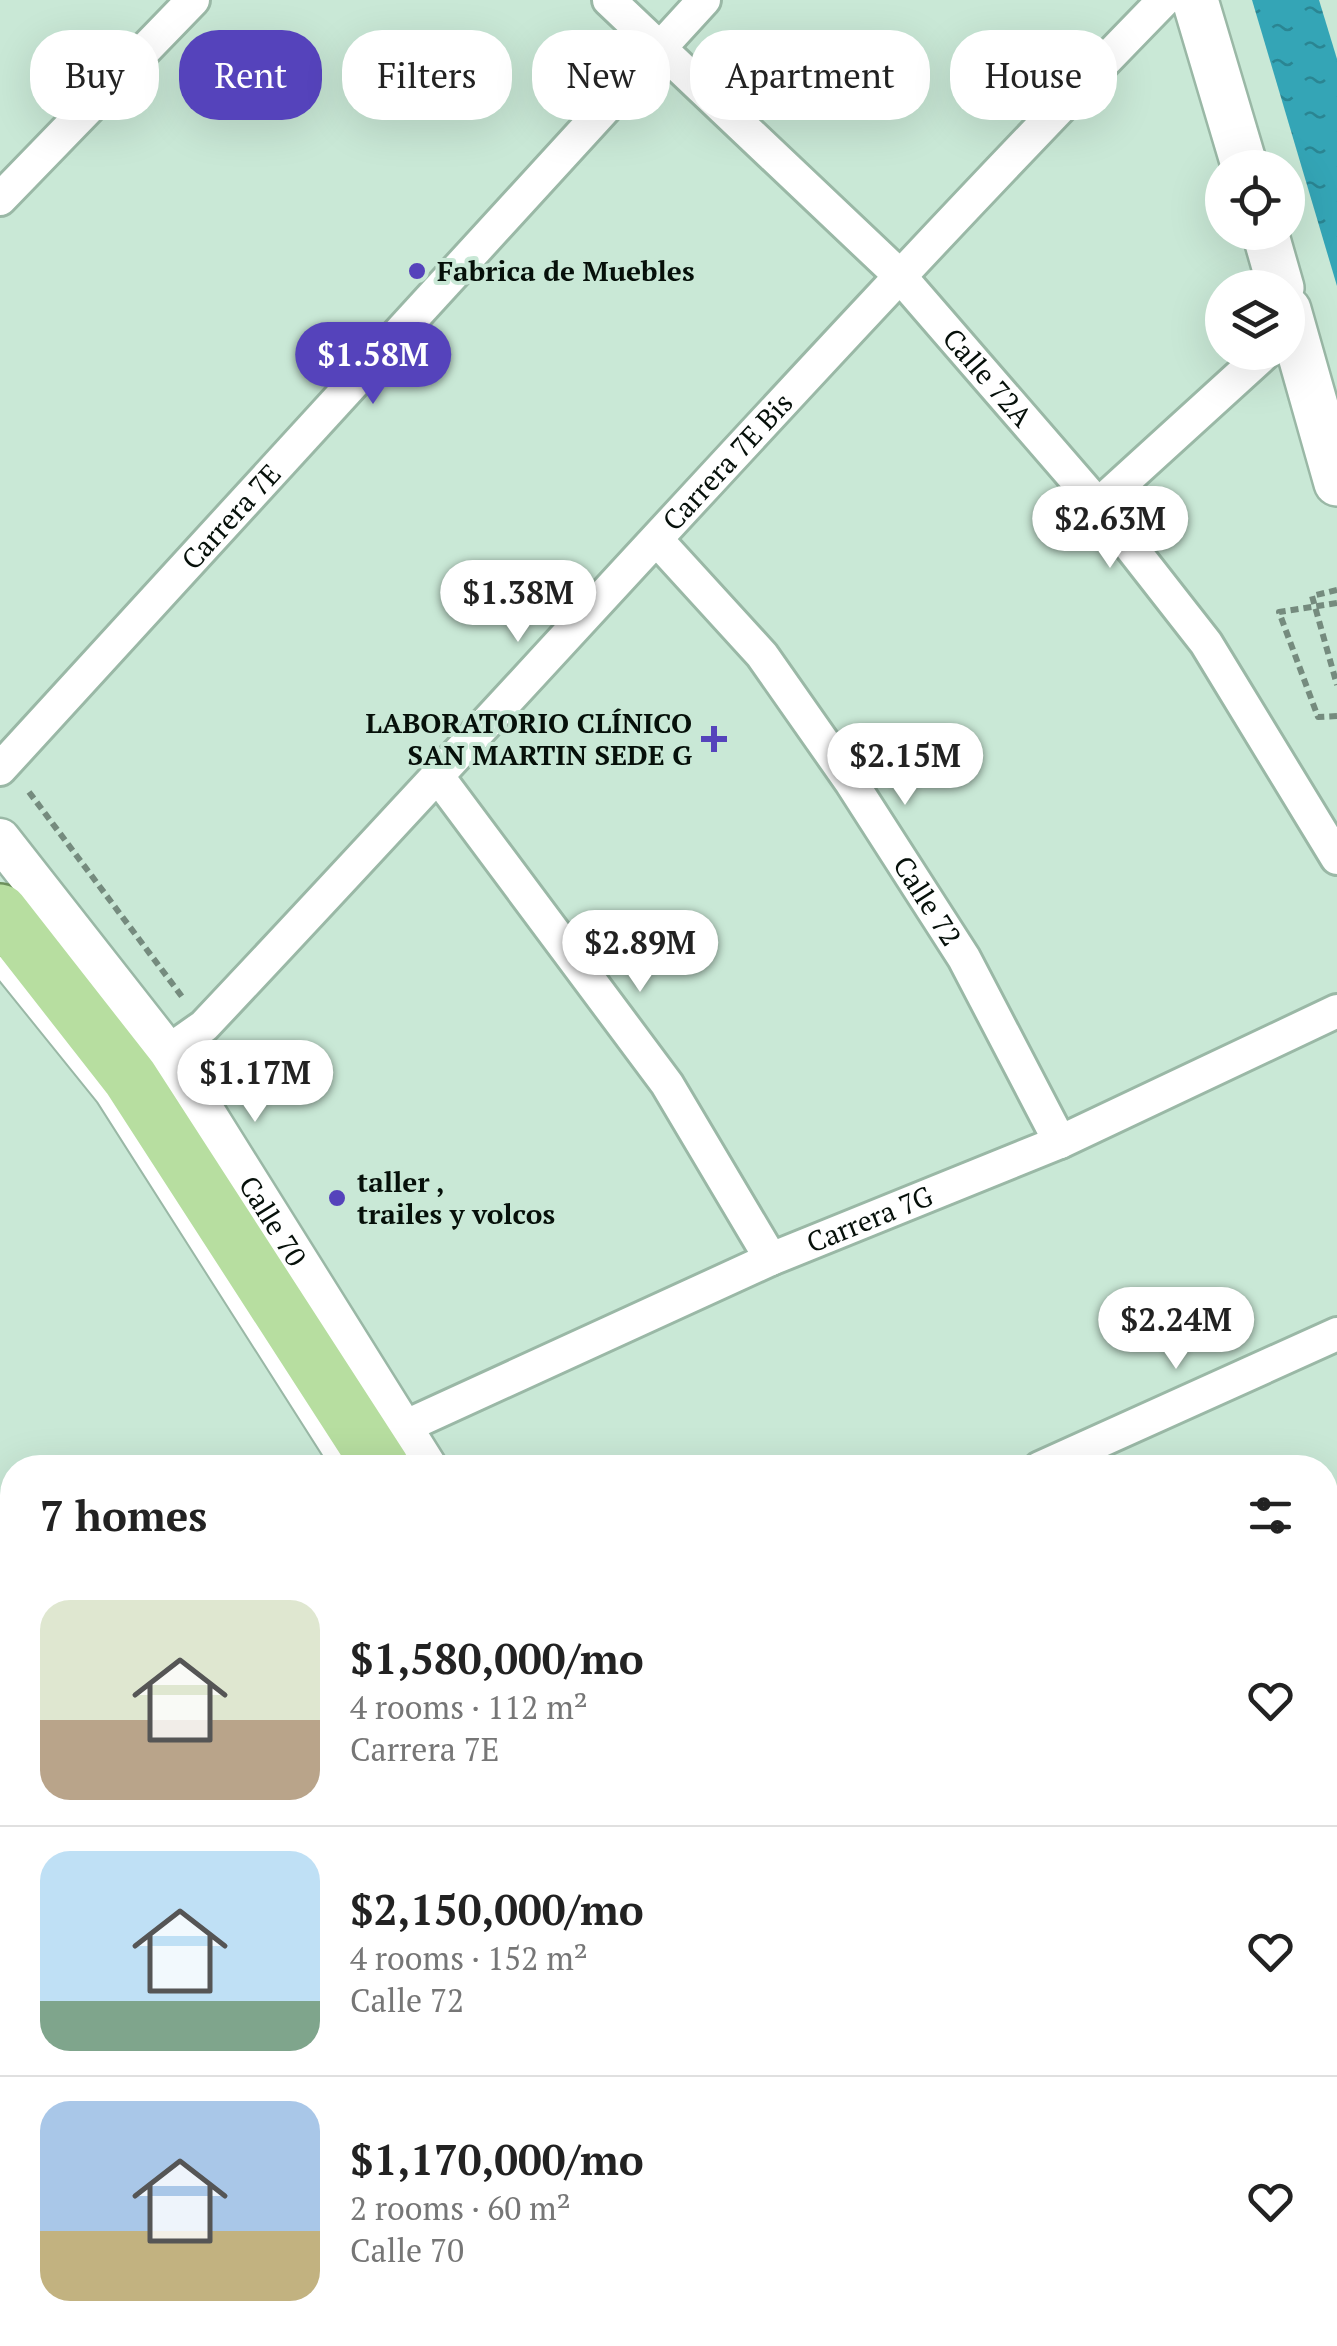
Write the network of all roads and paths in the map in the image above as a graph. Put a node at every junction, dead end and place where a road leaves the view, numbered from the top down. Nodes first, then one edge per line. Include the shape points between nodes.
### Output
1 (193, 0) edge
2 (609, 0) edge
3 (704, 0) edge
4 (1164, 0) edge
5 (1196, 0) edge
6 (641, 30) edge
7 (670, 36) edge
8 (670, 57) edge
9 (592, 120) edge
10 (1240, 150) edge
11 (0, 199) edge
12 (898, 274) junction
13 (1234, 370) edge
14 (1299, 370) edge
15 (1337, 484) edge
16 (1098, 505) junction
17 (657, 540) junction
18 (1337, 590) edge
19 (1337, 603) edge
20 (1337, 686) edge
21 (1337, 716) edge
22 (0, 770) edge
23 (438, 778) junction
24 (0, 838) edge
25 (1337, 858) edge
26 (0, 912) edge
27 (0, 966) edge
28 (1337, 1011) edge
29 (167, 1052) junction
30 (1060, 1142) junction
31 (771, 1259) junction
32 (1337, 1334) edge
33 (393, 1447) edge
34 (334, 1455) edge
35 (1069, 1455) edge

1 - 11 street
2 - 6 street, Calle 72A
3 - 7 street, Carrera 7E
4 - 12 street, Carrera 7E Bis
5 - 10 main road
8 - 12 street, Calle 72A
9 - 22 street, Carrera 7E
12 - 16 street, Calle 72A
12 - 17 street, Carrera 7E Bis
13 - 16 street
14 - 15 main road
16 - 25 street, Calle 72A via 1206,643
17 - 23 street, Carrera 7E Bis
17 - 30 street, Calle 72 via 762,655 852,782 964,958
18 - 20 path, bridge via 1312,596
19 - 21 path via 1280,612 1318,717
23 - 29 street, Carrera 7E Bis via 204,1026
23 - 31 street via 668,1084
24 - 29 street, Calle 70
26 - 33 highway via 130,1078
27 - 34 lane via 105,1096
28 - 30 street, Carrera 7G
29 - 33 street, Calle 70
30 - 31 street, Carrera 7G
31 - 33 street, Carrera 7G
32 - 35 street

